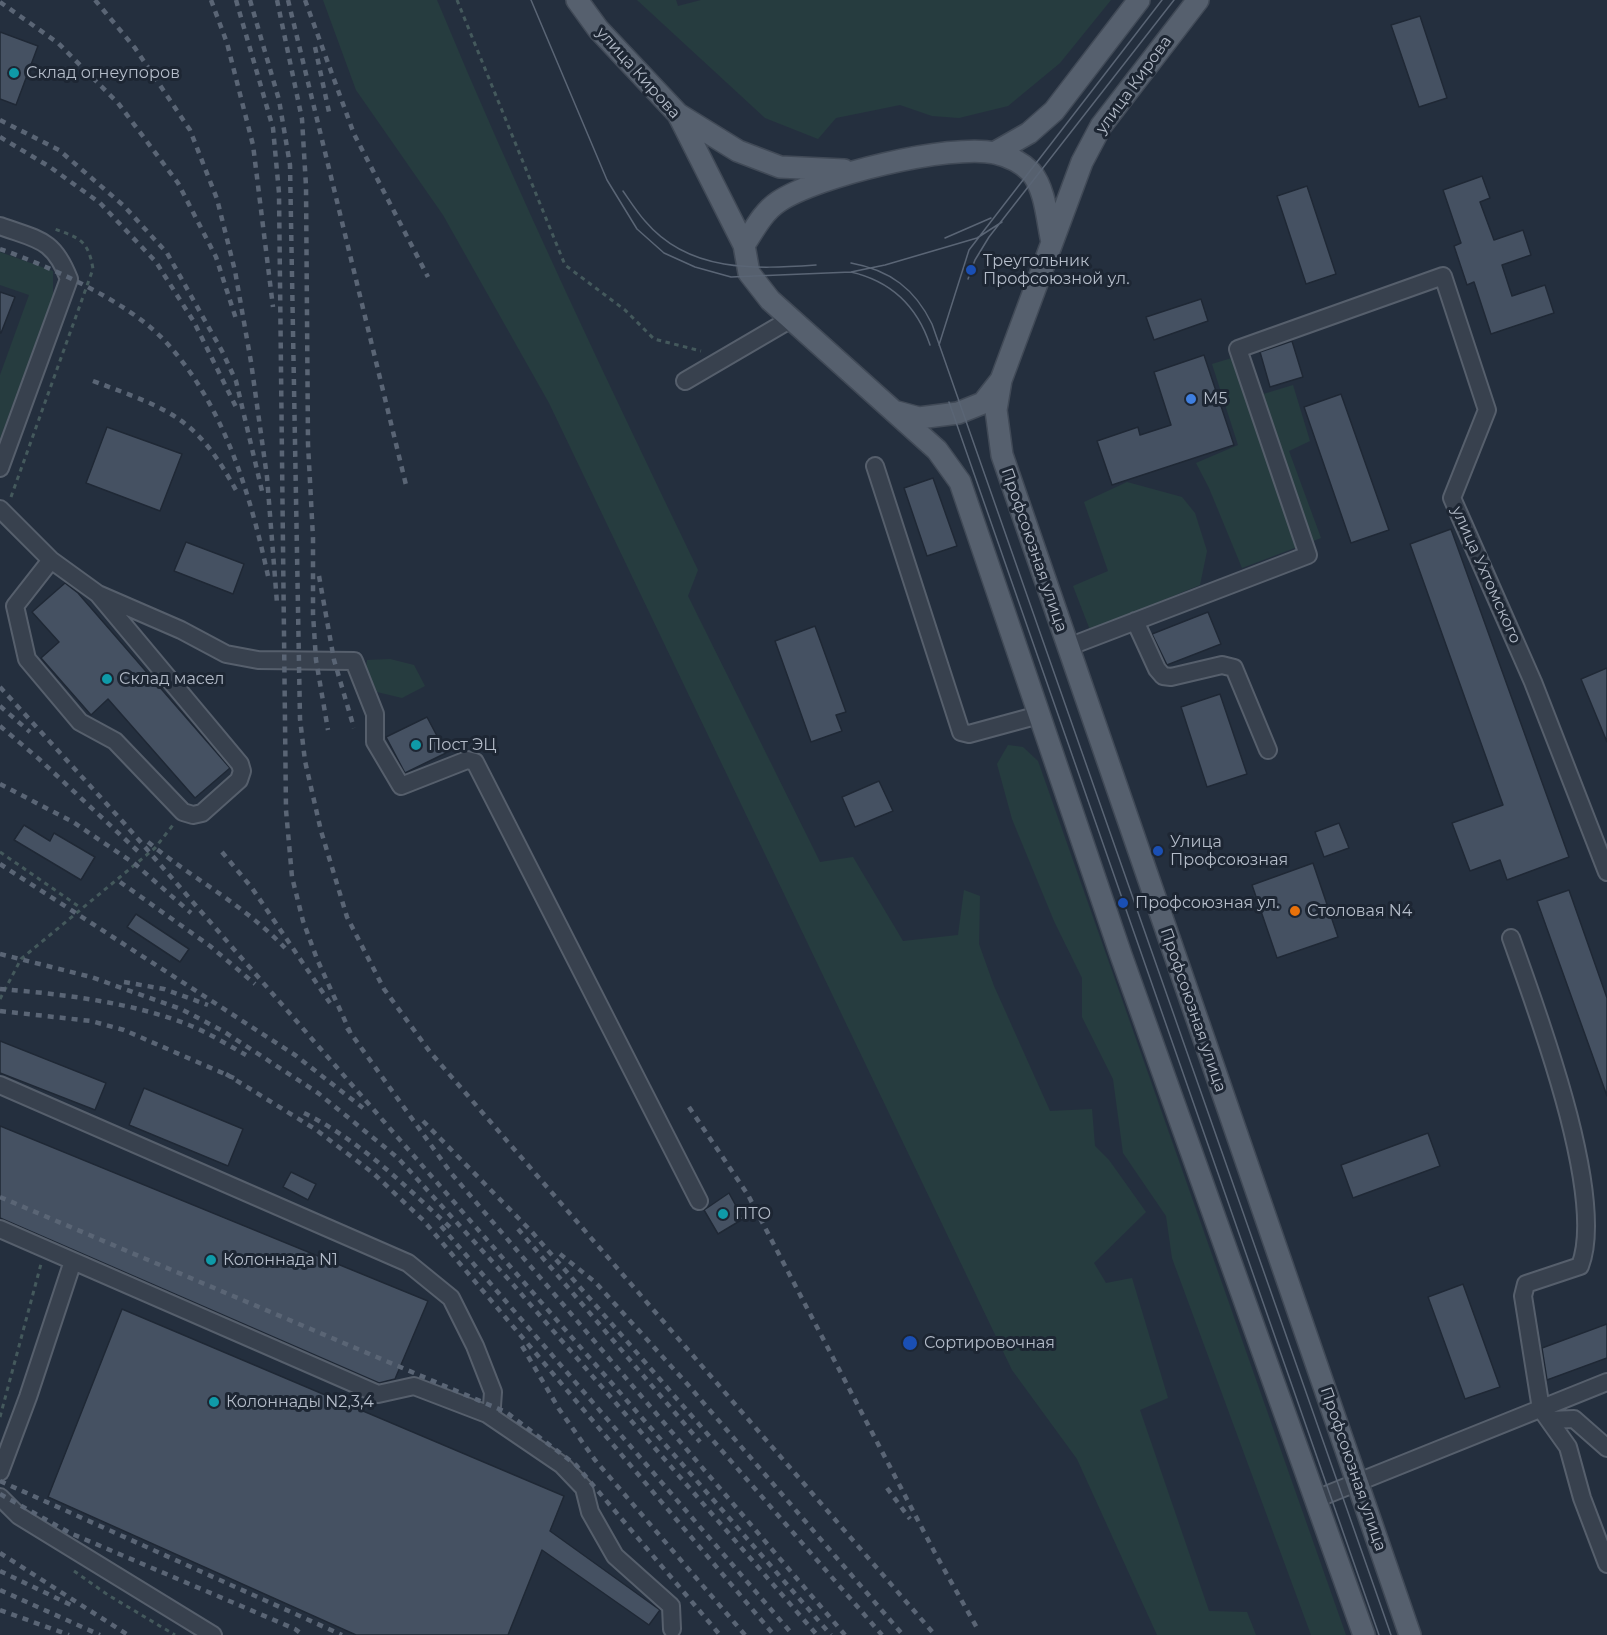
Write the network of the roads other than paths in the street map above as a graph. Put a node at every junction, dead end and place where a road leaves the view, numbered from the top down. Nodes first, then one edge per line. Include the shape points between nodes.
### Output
1 (577, 0) edge
2 (1139, 0) edge
3 (1198, 0) edge
4 (678, 114) junction
5 (994, 153) junction
6 (855, 170) junction
7 (0, 226) edge
8 (1053, 243) junction
9 (744, 245) junction
10 (791, 319) junction
11 (1001, 380) junction
12 (685, 381) dead end
13 (897, 412) junction
14 (875, 466) dead end
15 (0, 468) edge
16 (0, 509) edge
17 (51, 560) junction
18 (98, 594) junction
19 (1135, 621) junction
20 (1068, 647) junction
21 (1039, 715) junction
22 (1268, 750) dead end
23 (1607, 872) edge
24 (1512, 938) dead end
25 (0, 1085) edge
26 (699, 1201) dead end
27 (0, 1229) edge
28 (73, 1261) junction
29 (1607, 1382) edge
30 (487, 1414) junction
31 (1545, 1415) junction
32 (1607, 1448) edge
33 (0, 1472) edge
34 (1359, 1484) junction
35 (0, 1497) edge
36 (1316, 1499) junction
37 (1607, 1564) edge
38 (672, 1629) dead end
39 (213, 1635) edge
40 (1364, 1635) edge
41 (1410, 1635) edge

1 - 4 main road, улица Кирова via 611,44
2 - 5 main road via 1054,111 1029,133
3 - 8 main road, улица Кирова via 1101,126 1082,162
4 - 6 main road via 738,151 780,167
4 - 9 main road, улица Кирова
5 - 6 main road via 947,154
5 - 8 main road via 1018,162 1032,173
6 - 9 main road via 777,202
7 - 15 street via 44,242 60,257 69,279
8 - 11 main road, улица Кирова
9 - 10 main road, улица Кирова via 749,273
10 - 12 street
10 - 13 main road, улица Кирова
11 - 13 main road via 983,403 958,413 919,418
11 - 20 main road, Профсоюзная улица via 996,410 1002,455
13 - 21 main road via 937,450 960,482
14 - 21 street via 961,732 969,734
16 - 17 street
17 - 18 street
17 - 18 street via 15,606 27,659 80,722 115,741 183,812 202,813 239,780 242,768
18 - 26 street via 225,654 258,660 354,661 375,714 375,741 401,786 467,760 475,762
19 - 20 street
19 - 22 street via 1163,675 1222,664 1234,668
19 - 23 street, улица Ухтомского via 1308,555 1238,349 1443,276 1487,410 1452,498 1533,682
20 - 34 main road, Профсоюзная улица
21 - 36 main road
24 - 31 street via 1578,1128 1587,1170 1587,1254 1580,1266 1527,1284 1523,1296
25 - 30 street via 408,1263 451,1298 493,1392
27 - 28 street
28 - 30 street via 378,1395 414,1386
28 - 33 street
29 - 31 street
30 - 38 street via 562,1465 584,1488 590,1512 615,1556 671,1606
31 - 32 street via 1574,1419
31 - 34 street
31 - 37 street via 1568,1447
34 - 36 street
34 - 41 main road, Профсоюзная улица
35 - 39 street via 19,1516
36 - 40 main road

